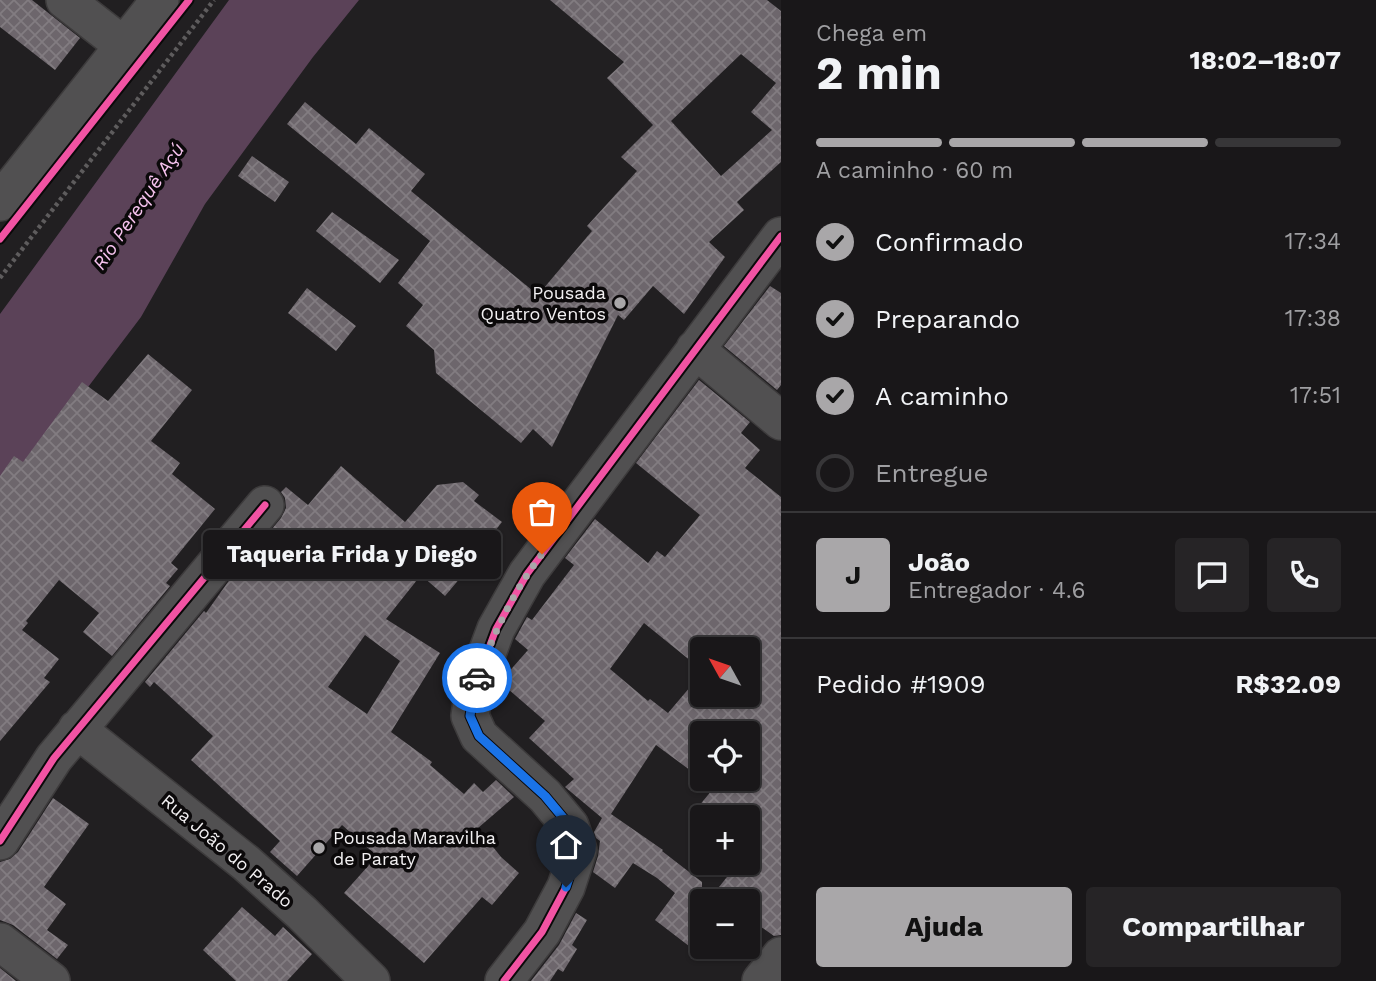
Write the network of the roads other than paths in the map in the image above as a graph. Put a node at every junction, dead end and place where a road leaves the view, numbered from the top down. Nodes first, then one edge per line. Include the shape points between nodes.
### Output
1 (65, 0) edge
2 (160, 0) edge
3 (124, 46) junction
4 (0, 202) edge
5 (781, 236) edge
6 (695, 349) junction
7 (781, 421) edge
8 (265, 506) dead end
9 (77, 729) junction
10 (0, 841) edge
11 (0, 942) edge
12 (781, 956) edge
13 (51, 981) edge
14 (371, 981) edge
15 (504, 981) edge
16 (761, 981) edge

1 - 3 street
2 - 3 street
3 - 4 street
5 - 6 street
6 - 7 street
6 - 15 street via 527,574 496,629 474,688 470,716 479,736 545,796 570,826 578,850 566,887 542,932
8 - 9 street
9 - 10 street
9 - 14 street, Rua João do Prado via 246,863
11 - 13 street
12 - 16 street

